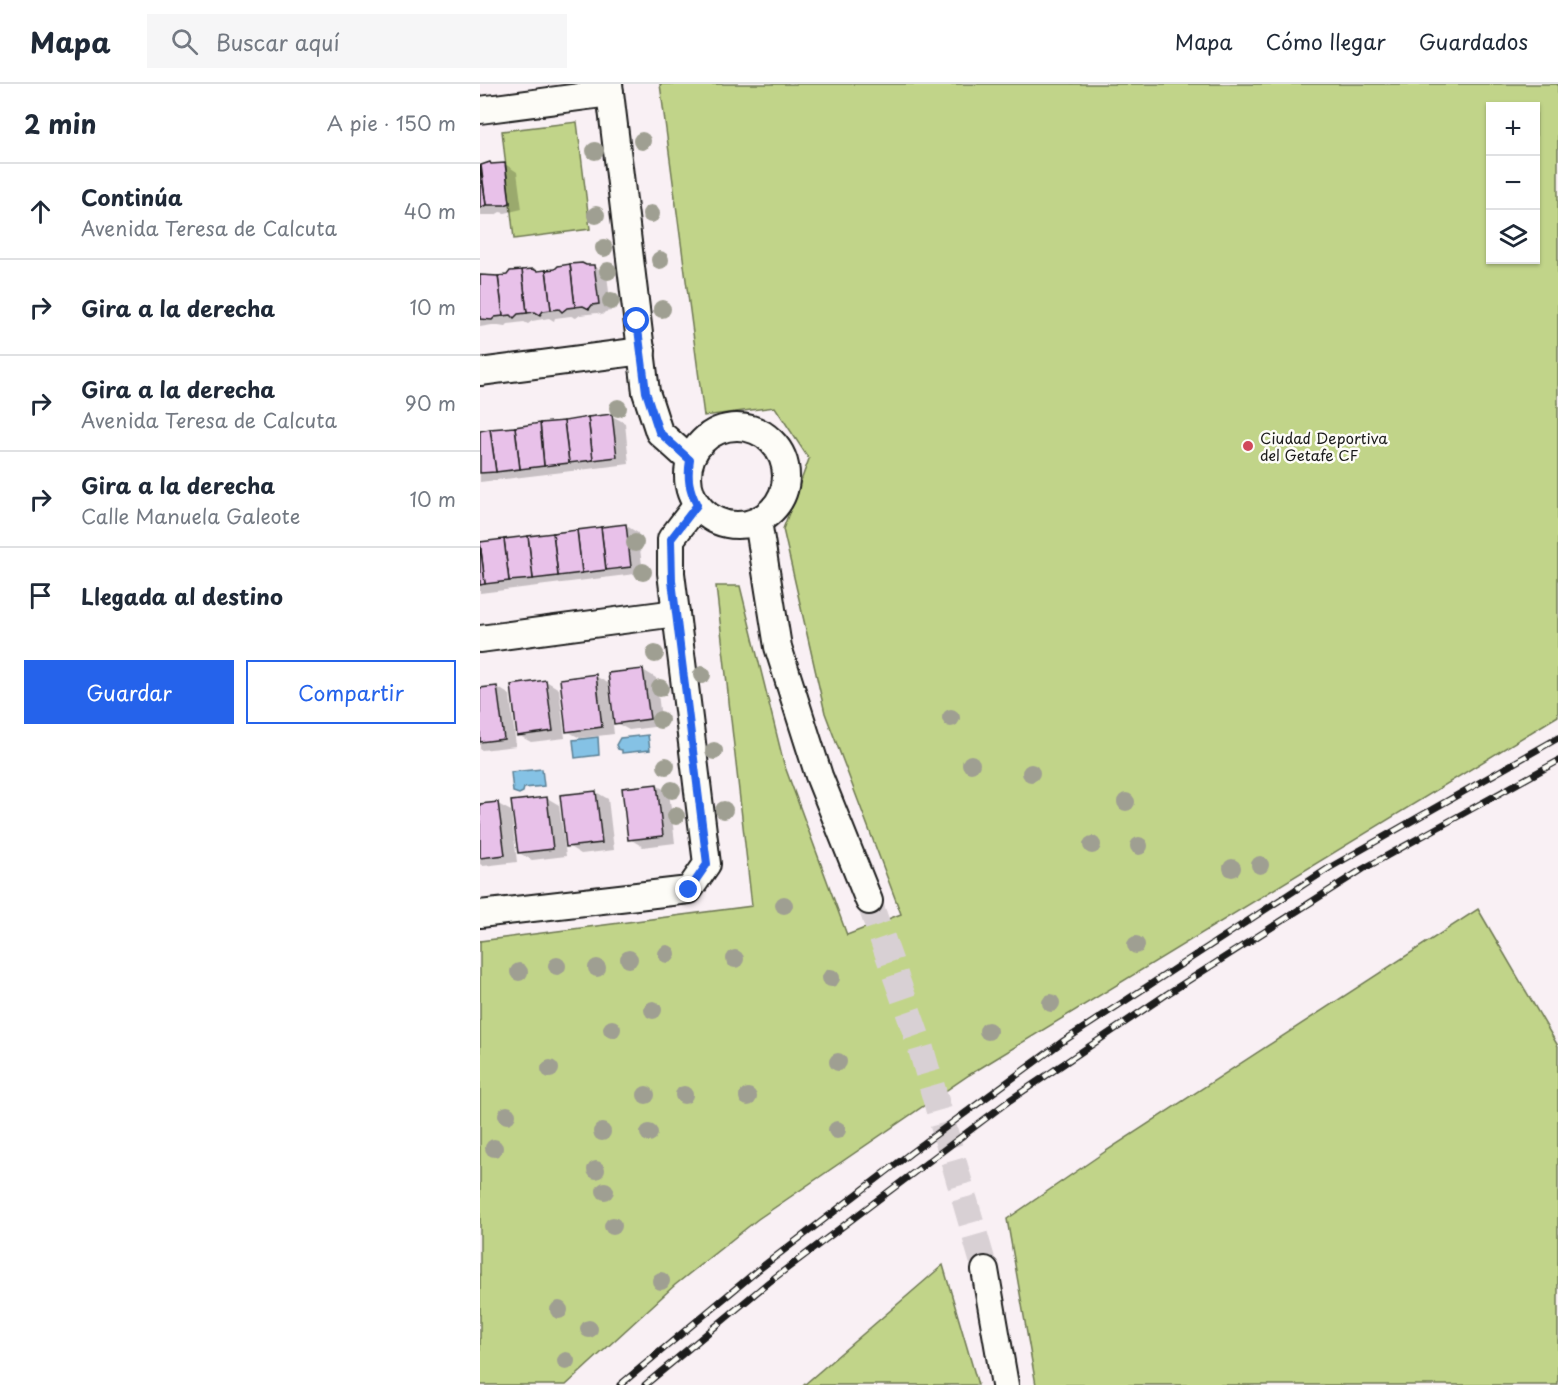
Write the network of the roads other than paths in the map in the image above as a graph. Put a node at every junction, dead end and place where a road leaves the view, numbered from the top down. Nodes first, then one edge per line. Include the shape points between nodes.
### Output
1 (610, 89) edge
2 (480, 110) edge
3 (642, 351) junction
4 (480, 372) edge
5 (690, 460) junction
6 (697, 505) junction
7 (758, 520) junction
8 (676, 613) junction
9 (480, 639) edge
10 (870, 901) tunnel mouth
11 (480, 914) edge
12 (985, 1270) tunnel mouth
13 (1005, 1385) edge

1 - 2 street
1 - 3 street
3 - 4 street
3 - 5 street via 646,392 659,432
5 - 6 street via 690,491
5 - 7 street via 710,435 724,429 740,427 770,440 785,467 785,483 771,512
6 - 7 street via 724,524
6 - 8 street via 671,539
7 - 10 street via 778,647 819,776
8 - 9 street
8 - 11 street via 707,864 689,890
12 - 13 street

